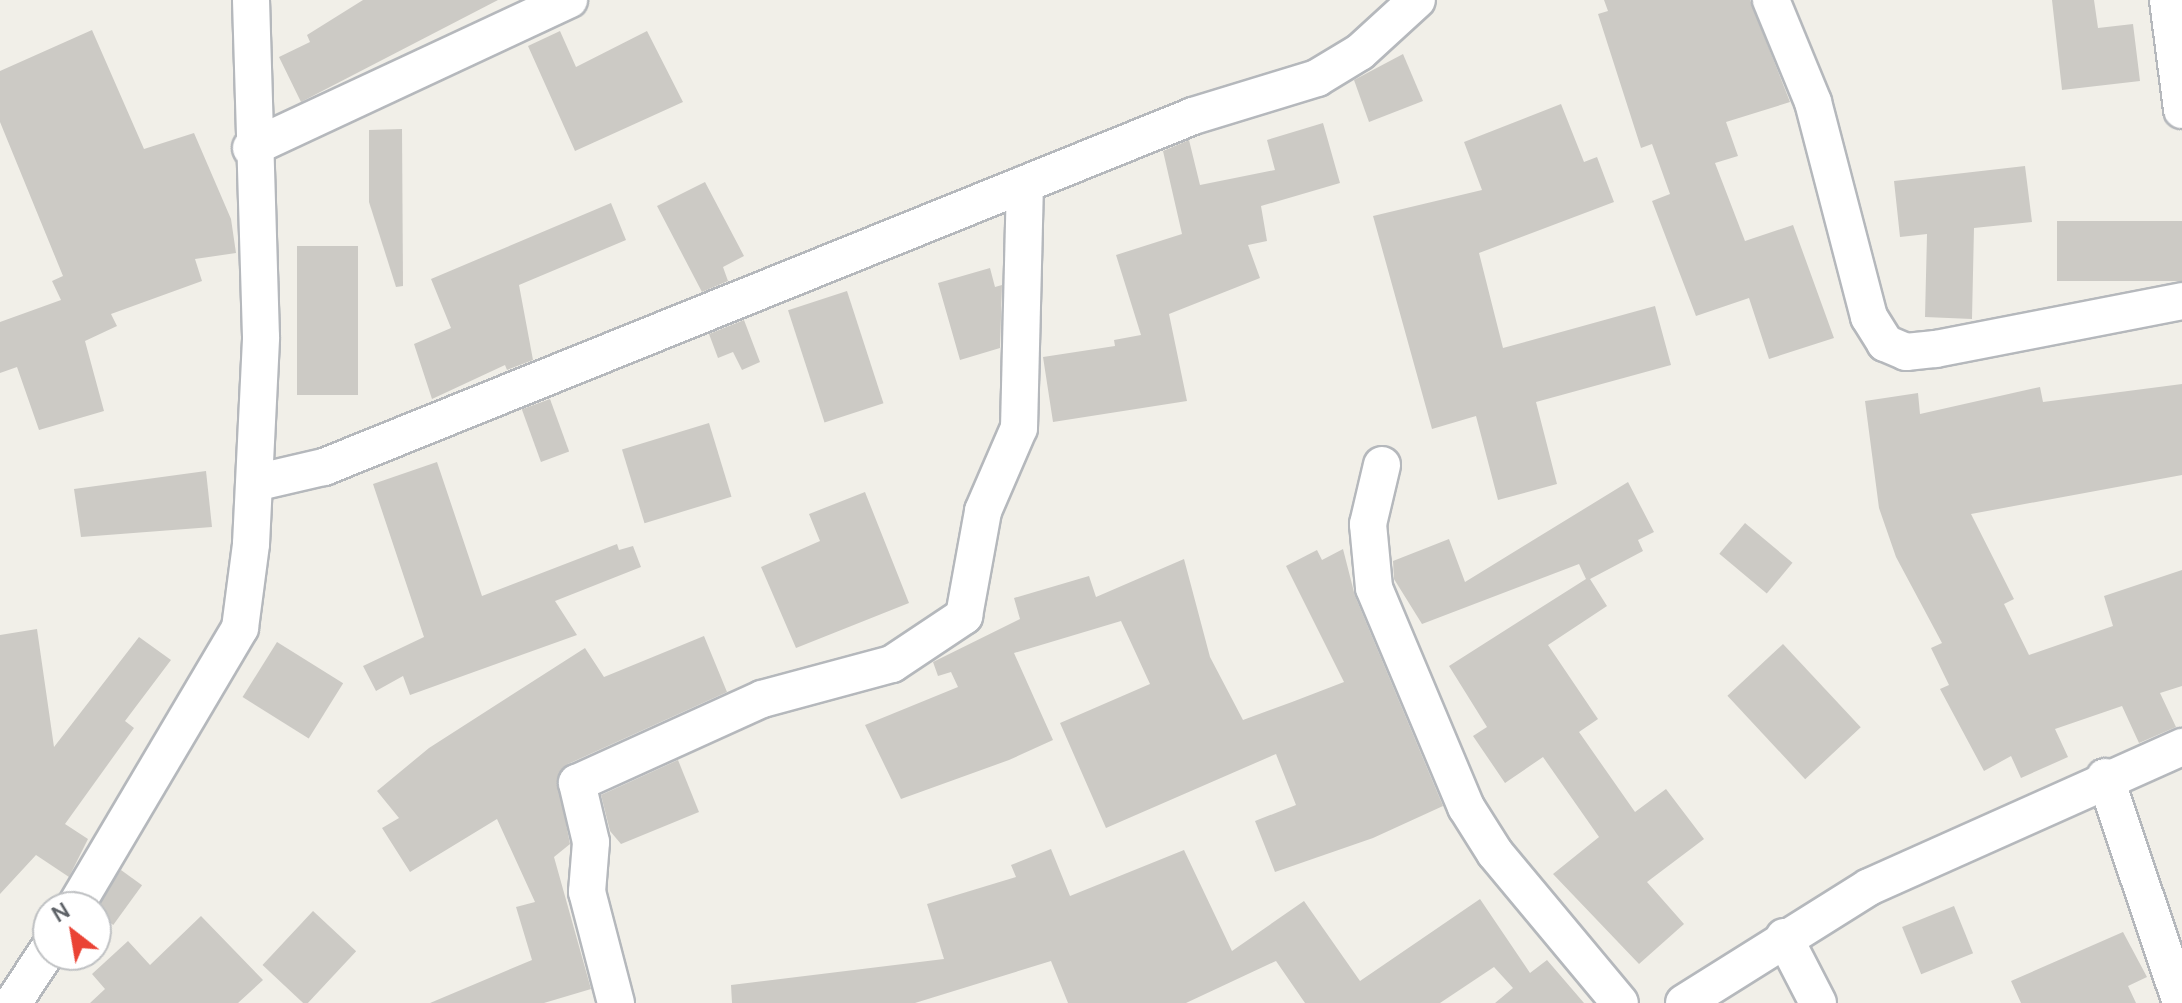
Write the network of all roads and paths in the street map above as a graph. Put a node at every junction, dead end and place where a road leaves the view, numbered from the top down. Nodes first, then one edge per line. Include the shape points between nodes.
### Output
1 (251, 0) edge
2 (569, 0) edge
3 (1417, 0) edge
4 (1771, 0) edge
5 (2168, 0) edge
6 (2182, 110) edge
7 (251, 148) junction
8 (1025, 184) junction
9 (2182, 301) edge
10 (1382, 465) dead end
11 (255, 483) junction
12 (2182, 747) edge
13 (2105, 777) junction
14 (84, 891) edge
15 (1784, 937) junction
16 (34, 971) edge
17 (13, 1003) edge
18 (616, 1003) edge
19 (1620, 1003) edge
20 (1684, 1003) edge
21 (1818, 1003) edge
22 (2181, 1003) edge

1 - 7 street
2 - 7 street
3 - 8 street via 1360,52 1317,78 1193,116
4 - 9 street via 1813,102 1869,317 1885,343 1906,352 1936,349
5 - 6 street
7 - 11 street via 261,337
8 - 11 street via 324,467
8 - 18 street via 1019,428 983,511 964,616 892,664 762,699 577,783 591,842 587,892
10 - 19 street via 1368,524 1374,588 1466,807 1495,853
11 - 14 street via 240,628
12 - 13 street
13 - 15 street via 1869,887
13 - 22 street
15 - 20 street
15 - 21 street
16 - 17 street

